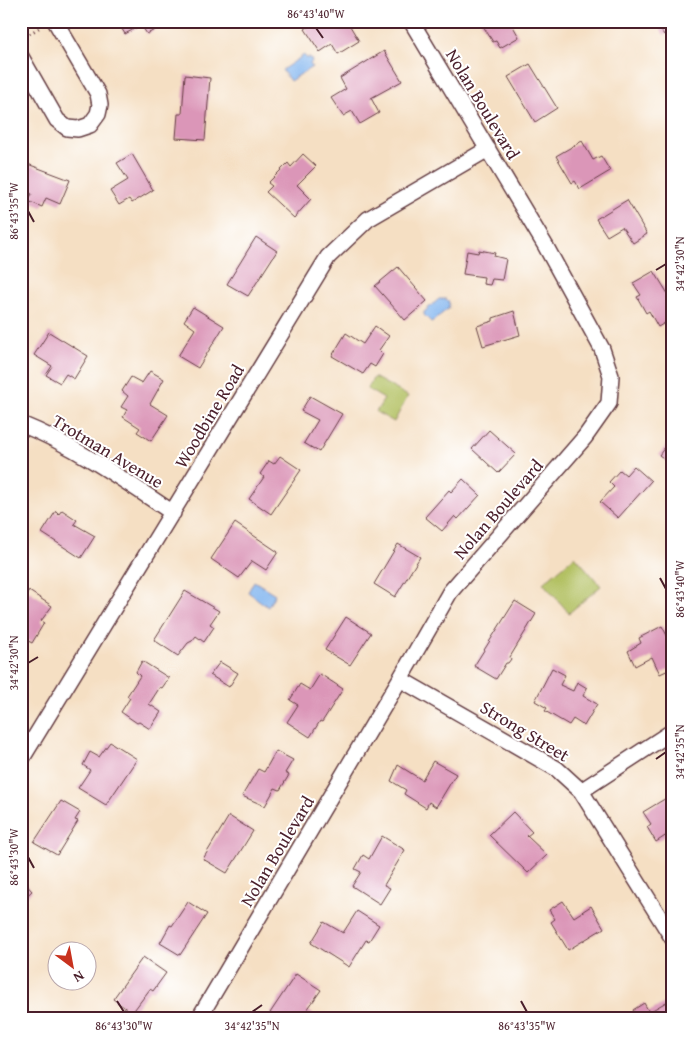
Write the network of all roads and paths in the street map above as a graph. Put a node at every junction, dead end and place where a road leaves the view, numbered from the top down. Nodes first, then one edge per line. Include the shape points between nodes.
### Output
1 (411, 21) edge
2 (49, 23) edge
3 (21, 39) edge
4 (21, 57) edge
5 (488, 149) junction
6 (21, 424) edge
7 (173, 513) junction
8 (400, 679) junction
9 (673, 731) edge
10 (21, 760) edge
11 (581, 791) junction
12 (673, 939) edge
13 (199, 1018) edge

1 - 5 street, Nolan Boulevard
2 - 3 path
2 - 4 street via 98,94 98,114 90,125 78,130 67,128 56,120
5 - 7 street, Woodbine Road via 368,219 328,257
5 - 8 street, Nolan Boulevard via 602,348 611,376 609,403 586,437 450,592
6 - 7 street, Trotman Avenue via 48,434 90,458
7 - 10 street, Woodbine Road
8 - 11 street, Strong Street via 557,769
8 - 13 street, Nolan Boulevard
9 - 11 street
11 - 12 street, Strong Street

